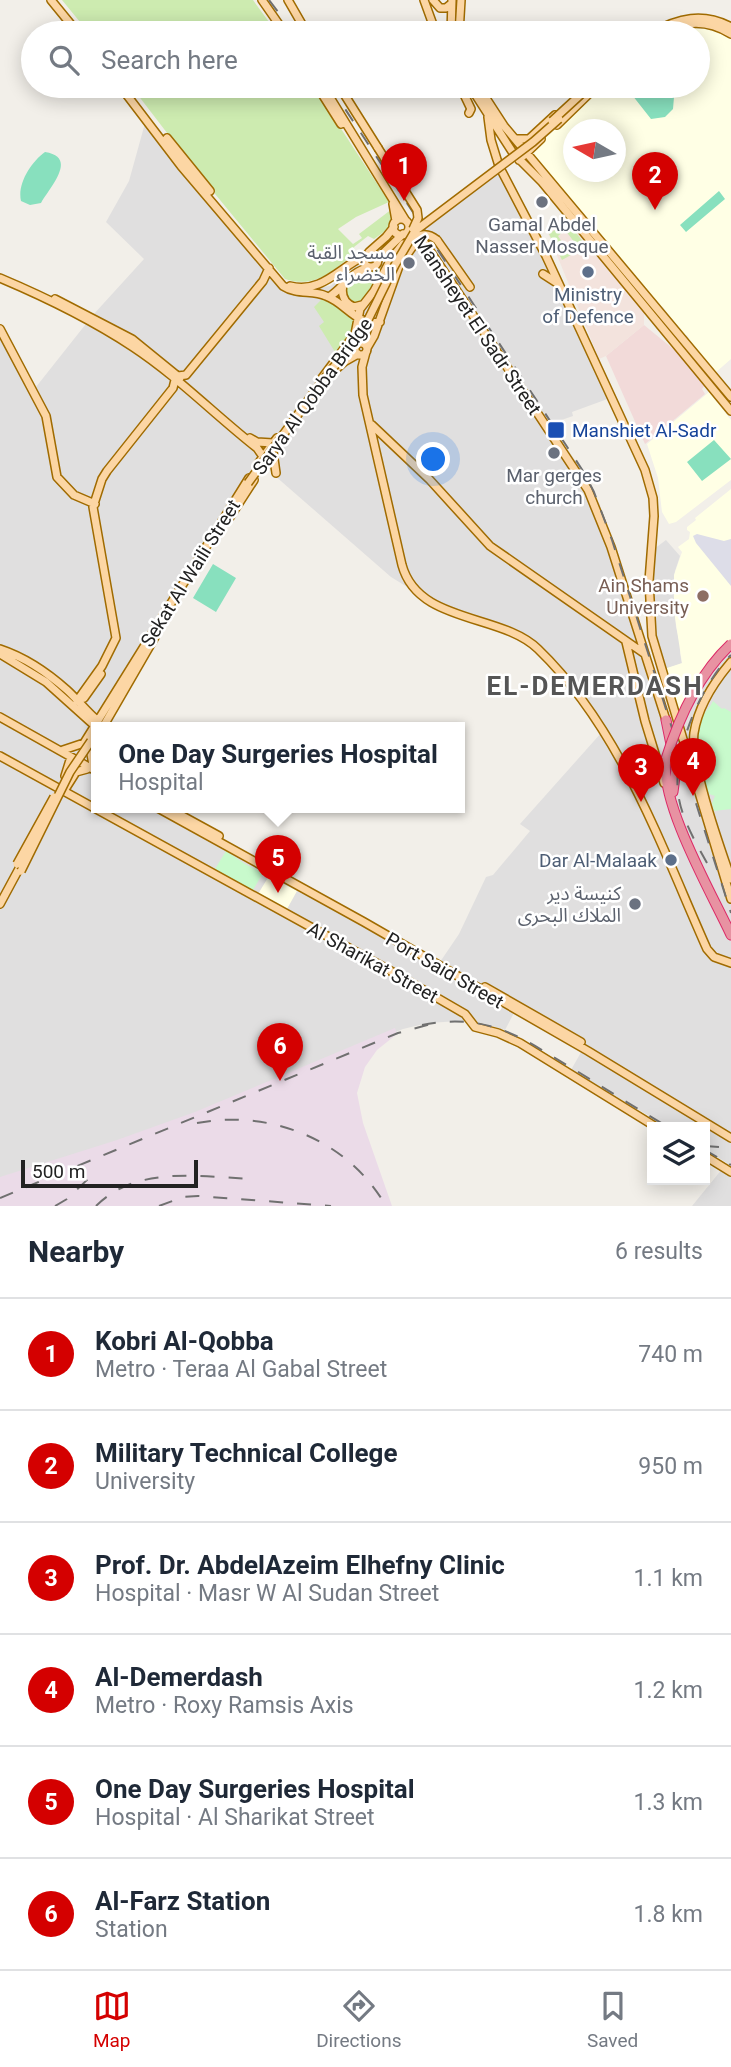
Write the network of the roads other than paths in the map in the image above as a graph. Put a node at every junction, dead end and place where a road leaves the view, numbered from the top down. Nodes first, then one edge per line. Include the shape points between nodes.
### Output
1 (54, 0) edge
2 (259, 0) edge
3 (288, 0) edge
4 (424, 0) edge
5 (433, 0) edge
6 (461, 0) edge
7 (452, 2) edge
8 (70, 21) edge
9 (274, 21) edge
10 (300, 21) edge
11 (432, 21) edge
12 (451, 21) edge
13 (460, 21) edge
14 (674, 21) edge
15 (710, 25) edge
16 (731, 27) edge
17 (731, 34) edge
18 (132, 98) edge
19 (326, 98) edge
20 (330, 98) edge
21 (347, 98) edge
22 (466, 98) edge
23 (477, 98) edge
24 (484, 98) edge
25 (575, 98) edge
26 (577, 98) edge
27 (582, 98) edge
28 (585, 98) edge
29 (569, 106) junction
30 (469, 113) dead end
31 (339, 115) junction
32 (488, 117) junction
33 (498, 125) junction
34 (516, 138) junction
35 (536, 140) junction
36 (527, 152) junction
37 (519, 160) junction
38 (534, 160) junction
39 (185, 165) junction
40 (384, 186) junction
41 (564, 203) junction
42 (395, 224) junction
43 (407, 228) junction
44 (412, 241) junction
45 (367, 254) junction
46 (546, 256) junction
47 (379, 258) junction
48 (395, 264) junction
49 (370, 267) junction
50 (269, 268) junction
51 (0, 276) edge
52 (276, 278) junction
53 (329, 280) junction
54 (346, 280) junction
55 (558, 284) junction
56 (470, 287) dead end
57 (311, 290) junction
58 (328, 297) junction
59 (364, 303) junction
60 (358, 318) junction
61 (381, 319) junction
62 (0, 329) edge
63 (362, 350) junction
64 (325, 372) junction
65 (28, 382) junction
66 (180, 382) junction
67 (37, 384) dead end
68 (729, 400) edge
69 (731, 411) edge
70 (377, 436) junction
71 (273, 443) junction
72 (257, 445) junction
73 (273, 452) junction
74 (267, 465) junction
75 (95, 504) junction
76 (220, 530) junction
77 (150, 642) junction
78 (626, 642) junction
79 (731, 646) edge
80 (0, 651) edge
81 (646, 655) junction
82 (731, 662) edge
83 (78, 703) junction
84 (0, 719) edge
85 (666, 720) joint
86 (91, 722) edge
87 (93, 722) edge
88 (102, 722) edge
89 (91, 738) edge
90 (91, 739) edge
91 (87, 746) junction
92 (62, 750) junction
93 (0, 756) edge
94 (70, 760) junction
95 (91, 763) edge
96 (91, 770) edge
97 (91, 770) edge
98 (91, 771) edge
99 (70, 774) junction
100 (62, 789) junction
101 (673, 792) junction
102 (91, 805) edge
103 (105, 813) edge
104 (169, 813) edge
105 (175, 813) edge
106 (186, 821) junction
107 (731, 879) edge
108 (10, 882) junction
109 (0, 897) edge
110 (731, 899) edge
111 (0, 904) edge
112 (731, 927) edge
113 (731, 935) edge
114 (731, 941) edge
115 (731, 963) edge
116 (691, 1111) junction
117 (648, 1122) edge
118 (731, 1133) edge
119 (731, 1138) edge
120 (710, 1159) edge
121 (731, 1172) edge

1 - 8 main road
2 - 9 main road
3 - 10 main road
4 - 11 main road
5 - 7 main road via 442,9
6 - 13 main road
7 - 12 main road
14 - 16 main road via 712,20
15 - 17 main road
18 - 39 main road
19 - 31 main road
20 - 31 main road
21 - 43 main road, bridge via 416,208 418,218
22 - 30 main road
23 - 32 main road
24 - 33 main road
25 - 43 main road, Sarya Al Qobba Bridge, bridge via 533,138
26 - 29 main road
27 - 29 main road, Sarya Al Qobba Bridge
28 - 35 main road
29 - 35 main road
29 - 44 main road, Sarya Al Qobba Bridge, bridge via 531,144 415,231
31 - 40 main road
32 - 33 main road
32 - 46 main road via 499,166
33 - 34 main road
33 - 37 main road
34 - 35 main road
34 - 36 main road
35 - 36 main road
35 - 38 main road
36 - 37 main road
36 - 38 main road
37 - 41 main road
38 - 41 main road
39 - 50 main road
39 - 57 main road via 284,282
40 - 42 main road via 396,209
40 - 43 main road
41 - 68 main road
42 - 43 main road
42 - 43 main road via 396,233
42 - 45 main road
43 - 44 main road, Sarya Al Qobba Bridge, bridge
43 - 44 main road, Mansheyet El Sadr Street
43 - 47 main road
44 - 48 main road, Sarya Al Qobba Bridge, bridge
44 - 56 main road, bridge via 422,234 437,240
44 - 59 main road, Sekat Al Waili Street via 388,263
44 - 61 main road, Sekat Al Waili Street
44 - 64 main road, Sarya Al Qobba Bridge, bridge via 364,323
44 - 81 main road, Mansheyet El Sadr Street via 584,482 605,528
45 - 47 main road
45 - 49 main road via 364,262
45 - 53 main road
46 - 55 main road
46 - 55 main road via 542,272
47 - 49 main road
48 - 61 main road, bridge
48 - 76 main road, Sarya Al Qobba Bridge, bridge via 365,329 263,460
49 - 54 main road
50 - 52 main road
50 - 66 main road
51 - 66 main road via 89,319
52 - 57 main road via 287,289
52 - 66 main road via 267,281
53 - 57 main road
53 - 58 main road
54 - 58 main road
54 - 59 main road via 342,293 346,303 354,307
55 - 110 main road via 649,483 654,516 649,581 652,636
57 - 58 main road
58 - 60 main road
59 - 60 main road, Sekat Al Waili Street
60 - 61 main road via 368,322
60 - 63 main road
60 - 64 main road, Sekat Al Waili Street via 355,334
61 - 63 main road, Sekat Al Waili Street via 373,339
62 - 65 main road
63 - 70 main road via 362,388
63 - 73 main road, Sekat Al Waili Street via 335,370
64 - 71 main road, Sekat Al Waili Street
65 - 67 main road
65 - 75 main road via 47,419 59,481 74,495
66 - 72 main road
66 - 75 main road via 107,471
68 - 69 main road
70 - 78 main road via 429,479 490,546
70 - 115 main road via 409,583 435,604 527,639 553,664 606,732 709,952
71 - 72 main road
71 - 74 main road, Sekat Al Waili Street
72 - 74 main road
73 - 74 main road, Sekat Al Waili Street
73 - 74 main road
74 - 76 main road, Sekat Al Waili Street
74 - 77 main road, Sekat Al Waili Street
75 - 83 main road via 120,639 96,682
76 - 77 main road, Sekat Al Waili Street
77 - 88 main road, Sekat Al Waili Street
78 - 81 main road
78 - 114 main road via 648,732 683,837
79 - 101 highway, bridge via 704,681 676,740 668,770
79 - 113 highway, bridge via 698,684 670,747 665,770 682,828
80 - 83 main road via 43,671
80 - 86 main road via 46,682
81 - 85 main road, Mansheyet El Sadr Street
82 - 107 main road via 702,707 694,740
83 - 87 main road
84 - 92 main road
84 - 94 main road
85 - 101 highway, bridge via 676,769
89 - 108 main road, bridge via 69,770
90 - 91 main road, Sekat Al Waili Street
91 - 92 main road
91 - 95 main road
92 - 96 main road
93 - 100 main road, Al Sharikat Street
94 - 97 main road
94 - 99 main road
98 - 99 main road
99 - 100 main road
100 - 102 main road, Al Sharikat Street
100 - 108 main road
101 - 112 highway via 688,836
103 - 117 main road, Al Sharikat Street via 465,1014 475,1027 520,1043
104 - 106 main road, Port Said Street
105 - 106 main road, Port Said Street
106 - 116 main road, Port Said Street
108 - 109 main road
108 - 111 main road
116 - 118 main road, Port Said Street
116 - 119 main road, Port Said Street
120 - 121 main road

